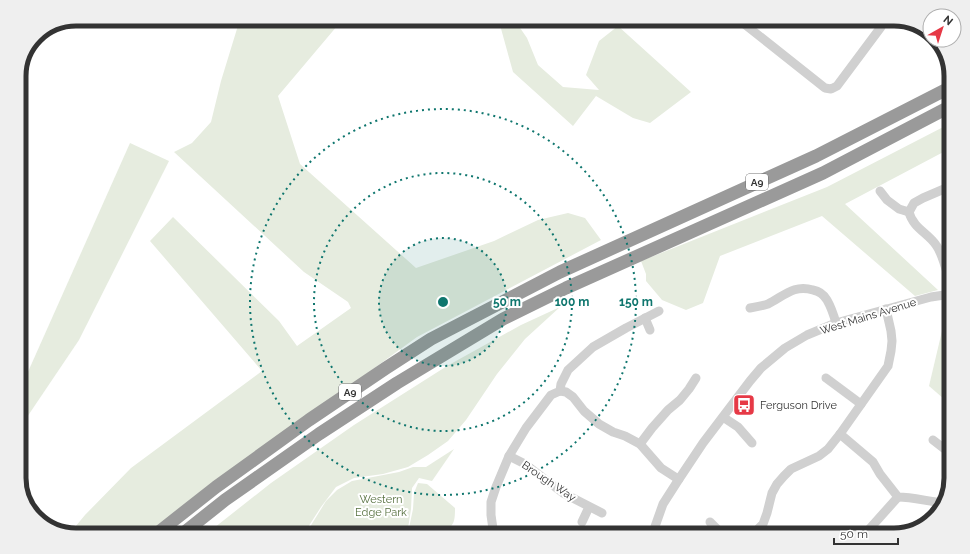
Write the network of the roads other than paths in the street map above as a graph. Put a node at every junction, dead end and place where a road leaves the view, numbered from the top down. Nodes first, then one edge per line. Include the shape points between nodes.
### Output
1 (754, 26) edge
2 (881, 26) edge
3 (944, 91) edge
4 (944, 110) edge
5 (944, 189) edge
6 (880, 191) dead end
7 (909, 212) junction
8 (944, 264) edge
9 (944, 295) edge
10 (750, 308) dead end
11 (886, 309) junction
12 (659, 310) dead end
13 (645, 318) junction
14 (836, 323) junction
15 (650, 330) dead end
16 (696, 378) dead end
17 (826, 378) dead end
18 (560, 391) junction
19 (861, 404) junction
20 (723, 417) junction
21 (840, 434) junction
22 (933, 440) dead end
23 (752, 443) dead end
24 (640, 444) junction
25 (944, 449) edge
26 (509, 456) junction
27 (679, 478) junction
28 (898, 497) junction
29 (937, 502) edge
30 (589, 506) junction
31 (602, 513) dead end
32 (582, 522) dead end
33 (710, 522) dead end
34 (165, 528) edge
35 (190, 528) edge
36 (493, 528) edge
37 (654, 528) edge
38 (716, 528) edge
39 (759, 528) edge
40 (870, 528) edge

1 - 2 street via 825,88 831,89 837,86
3 - 34 highway, A9 via 816,156 560,272 431,339 309,420 216,487
4 - 35 highway, A9 via 823,173 503,319 396,383 319,434
5 - 7 street via 914,203
6 - 7 street via 899,209
7 - 8 street via 916,226 938,246
9 - 11 street, West Mains Avenue
10 - 14 street via 766,304 799,288 808,288 816,290 827,299
11 - 14 street, West Mains Avenue
11 - 19 street via 892,341 888,366
12 - 13 street
13 - 15 street
13 - 18 street via 593,347 581,357 568,370
14 - 20 street, West Mains Avenue via 785,348 750,380
16 - 24 street via 680,400 668,410
17 - 19 street
18 - 24 street via 573,397 599,424
18 - 26 street via 551,395
19 - 21 street
20 - 23 street
20 - 27 street, West Mains Avenue
21 - 28 street via 873,462
21 - 39 street via 828,449 791,469 777,484 763,524
22 - 25 street
24 - 27 street via 661,468
26 - 30 street, Brough Way via 525,464 563,493
26 - 36 street via 491,502
27 - 37 street, West Mains Avenue via 662,505
28 - 29 street
28 - 40 street
30 - 31 street, Brough Way
30 - 32 street, Brough Way
33 - 38 street

